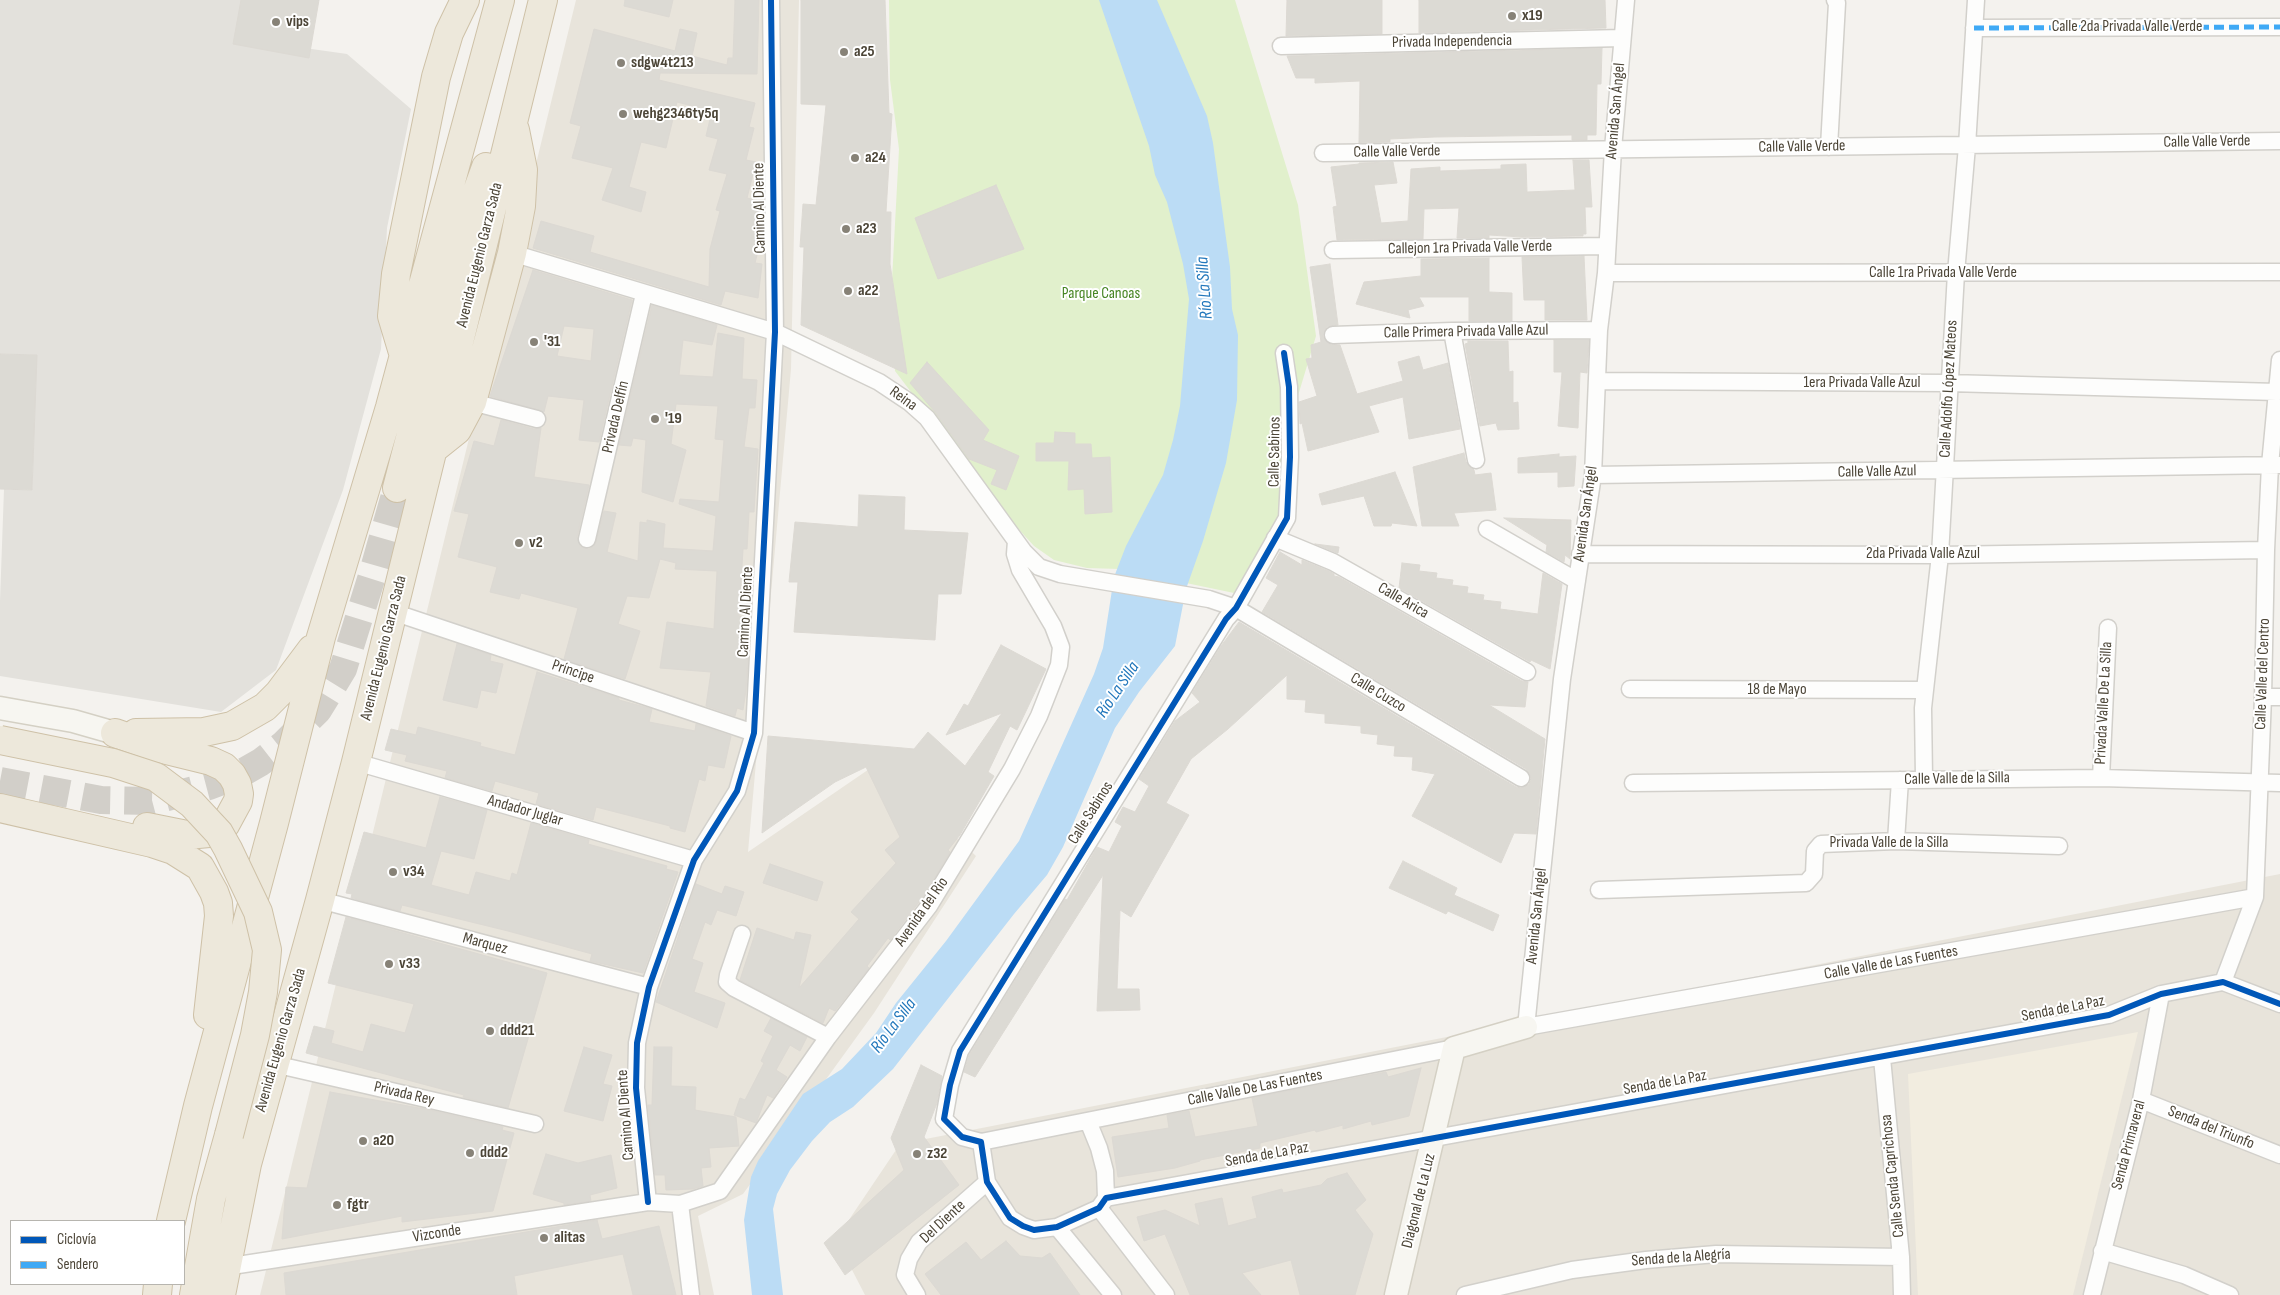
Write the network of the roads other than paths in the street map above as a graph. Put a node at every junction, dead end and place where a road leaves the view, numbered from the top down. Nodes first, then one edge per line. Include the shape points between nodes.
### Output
1 (464, 0) edge
2 (500, 0) edge
3 (543, 0) edge
4 (771, 0) edge
5 (1626, 0) edge
6 (1835, 0) edge
7 (1976, 0) edge
8 (2280, 27) edge
9 (1974, 28) junction
10 (1622, 38) junction
11 (532, 40) junction
12 (1281, 46) dead end
13 (513, 122) junction
14 (2280, 142) edge
15 (1967, 146) junction
16 (1828, 147) junction
17 (1613, 150) junction
18 (1324, 153) dead end
19 (1606, 246) junction
20 (1333, 250) dead end
21 (512, 253) junction
22 (2280, 272) edge
23 (1606, 273) junction
24 (1956, 273) junction
25 (644, 294) junction
26 (1599, 330) junction
27 (1452, 331) junction
28 (775, 332) junction
29 (1333, 335) dead end
30 (1284, 353) dead end
31 (404, 356) junction
32 (2280, 360) edge
33 (1597, 381) junction
34 (1949, 383) junction
35 (2277, 392) junction
36 (472, 402) junction
37 (537, 419) dead end
38 (432, 450) junction
39 (1476, 460) dead end
40 (2275, 465) edge
41 (1944, 471) junction
42 (1593, 475) junction
43 (397, 488) tunnel mouth
44 (1487, 530) dead end
45 (1275, 538) junction
46 (587, 539) dead end
47 (1016, 541) junction
48 (2266, 550) junction
49 (1580, 554) junction
50 (1940, 555) junction
51 (1576, 581) junction
52 (1236, 608) junction
53 (393, 612) junction
54 (2108, 628) dead end
55 (321, 637) junction
56 (1527, 672) dead end
57 (1630, 690) dead end
58 (1925, 690) junction
59 (2263, 697) junction
60 (2280, 697) edge
61 (0, 708) edge
62 (754, 732) junction
63 (115, 733) junction
64 (0, 740) edge
65 (356, 762) junction
66 (1521, 778) dead end
67 (1924, 778) junction
68 (2101, 778) junction
69 (1900, 780) junction
70 (1633, 783) dead end
71 (2259, 783) junction
72 (2280, 783) edge
73 (0, 808) edge
74 (52, 818) junction
75 (1896, 841) junction
76 (2059, 846) dead end
77 (694, 860) junction
78 (1598, 890) dead end
79 (2255, 897) junction
80 (320, 900) junction
81 (742, 934) dead end
82 (2223, 982) junction
83 (649, 987) junction
84 (2161, 994) junction
85 (2280, 1004) edge
86 (1526, 1027) junction
87 (828, 1037) junction
88 (1454, 1048) junction
89 (1882, 1058) junction
90 (274, 1064) junction
91 (2142, 1100) junction
92 (198, 1106) junction
93 (1088, 1121) junction
94 (535, 1124) dead end
95 (1434, 1140) junction
96 (981, 1142) junction
97 (2280, 1155) edge
98 (987, 1182) junction
99 (648, 1202) junction
100 (1103, 1203) junction
101 (680, 1204) junction
102 (171, 1220) edge
103 (1057, 1226) junction
104 (2102, 1251) junction
105 (1901, 1257) junction
106 (225, 1267) junction
107 (194, 1295) edge
108 (221, 1295) edge
109 (691, 1295) edge
110 (917, 1295) edge
111 (1113, 1295) edge
112 (1166, 1295) edge
113 (1396, 1295) edge
114 (1465, 1295) edge
115 (1902, 1295) edge
116 (2092, 1295) edge
117 (2230, 1295) edge

1 - 31 highway via 449,33 436,77 396,274 392,316
2 - 31 highway
3 - 11 highway, Avenida Eugenio Garza Sada
4 - 28 street, Camino Al Diente
5 - 10 street, Avenida San Ángel
6 - 16 street
7 - 9 street, Calle Adolfo López Mateos
8 - 9 street, Calle 2da Privada Valle Verde
9 - 15 street, Calle Adolfo López Mateos
10 - 12 street, Privada Independencia
10 - 17 street, Avenida San Ángel
11 - 13 highway, Avenida Eugenio Garza Sada
11 - 43 highway via 467,219
13 - 21 highway via 523,170 521,206
13 - 38 highway, Avenida Eugenio Garza Sada
14 - 15 street, Calle Valle Verde
15 - 16 street, Calle Valle Verde
15 - 24 street, Calle Adolfo López Mateos
16 - 17 street, Calle Valle Verde
17 - 18 street, Calle Valle Verde
17 - 19 street, Avenida San Ángel
19 - 20 street, Callejon 1ra Privada Valle Verde
19 - 23 street, Avenida San Ángel
21 - 25 street, Reina
21 - 36 highway
22 - 24 street, Calle 1ra Privada Valle Verde
23 - 24 street, Calle 1ra Privada Valle Verde
23 - 26 street, Avenida San Ángel
24 - 34 street, Calle Adolfo López Mateos
25 - 28 street, Reina
25 - 46 street, Privada Delfín
26 - 27 street, Calle Primera Privada Valle Azul
26 - 33 street, Avenida San Ángel
27 - 29 street, Calle Primera Privada Valle Azul
27 - 39 street
28 - 47 street, Reina via 879,382 909,402 941,435
28 - 62 street, Camino Al Diente
30 - 45 street, Calle Sabinos via 1289,387 1290,457 1287,518
31 - 55 highway
32 - 35 street, Calle Valle del Centro
33 - 34 street, 1era Privada Valle Azul
33 - 42 street, Avenida San Ángel
34 - 35 street, 1era Privada Valle Azul
34 - 41 street, Calle Adolfo López Mateos
35 - 40 street, Calle Valle del Centro
36 - 37 street
36 - 38 highway via 457,430
38 - 53 highway, Avenida Eugenio Garza Sada
40 - 41 street, Calle Valle Azul
40 - 48 street, Calle Valle del Centro
41 - 42 street, Calle Valle Azul
41 - 50 street, Calle Adolfo López Mateos
42 - 49 street, Avenida San Ángel
44 - 51 street
45 - 52 street, Calle Sabinos
45 - 56 street, Calle Arica via 1333,562
47 - 52 street, Reina via 1039,567 1060,574 1209,599
47 - 87 street, Avenida del Rio via 1015,554 1020,570 1061,646 1059,665 1039,716 1012,769 929,906
48 - 50 street, 2da Privada Valle Azul
48 - 59 street, Calle Valle del Centro
49 - 50 street, 2da Privada Valle Azul
49 - 51 street, Avenida San Ángel
50 - 58 street, Calle Adolfo López Mateos
51 - 86 street, Avenida San Ángel via 1551,777
52 - 66 street, Calle Cuzco
52 - 96 street, Calle Sabinos via 960,1051 944,1119 962,1137
53 - 62 street, Príncipe
53 - 65 highway, Avenida Eugenio Garza Sada
54 - 68 street, Privada Valle De La Silla
55 - 63 highway via 279,693 264,707 232,726 204,732
55 - 92 highway
57 - 58 street, 18 de Mayo
58 - 67 street, Calle Adolfo López Mateos
59 - 60 street
59 - 71 street, Calle Valle del Centro
61 - 63 street via 72,721
62 - 77 street, Camino Al Diente via 738,791
63 - 74 highway via 224,767 232,774 239,794 231,818 209,833 187,834 86,816
64 - 107 highway, bridge via 113,763 156,777 192,804 219,833 258,912 267,950 263,992 255,1035 211,1200
65 - 77 street, Andador Juglar
65 - 80 highway, Avenida Eugenio Garza Sada
67 - 68 street, Calle Valle de la Silla
67 - 69 street, Calle Valle de la Silla
68 - 71 street, Calle Valle de la Silla
69 - 70 street, Calle Valle de la Silla
69 - 75 street
71 - 72 street, Calle Valle de la Silla
71 - 79 street, Calle Valle del Centro
73 - 74 highway
74 - 92 highway via 173,850 200,867 210,881 219,916
75 - 76 street, Privada Valle de la Silla
75 - 78 street, Privada Valle de la Silla via 1821,844 1815,851 1814,874 1806,883
77 - 83 street, Camino Al Diente
79 - 82 street, Calle Valle del Centro
79 - 86 street, Calle Valle de Las Fuentes
80 - 83 street, Marquez
80 - 90 highway, Avenida Eugenio Garza Sada
81 - 87 street via 727,982
82 - 84 street, Senda de La Paz
82 - 85 street
83 - 99 street, Camino Al Diente via 637,1043 636,1088
84 - 89 street, Senda de La Paz via 2109,1014
84 - 91 street, Senda Primaveral
86 - 88 street, Calle Valle De Las Fuentes
87 - 101 street, Avenida del Rio via 720,1191
88 - 93 street, Calle Valle De Las Fuentes
88 - 95 street, Diagonal de La Luz
89 - 95 street, Senda de La Paz
89 - 105 street, Calle Senda Caprichosa
90 - 94 street, Privada Rey
90 - 106 highway, Avenida Eugenio Garza Sada via 247,1164
91 - 97 street, Senda del Triunfo
91 - 104 street, Senda Primaveral
92 - 102 highway
93 - 96 street, Calle Valle De Las Fuentes
93 - 100 street via 1104,1171
95 - 100 street, Senda de La Paz
95 - 113 street, Diagonal de La Luz
96 - 98 street
98 - 103 street via 1010,1218 1034,1230
98 - 110 street, Del Diente via 914,1250 905,1275
99 - 101 street, Avenida del Rio
99 - 106 street, Vizconde
100 - 103 street, Senda de La Paz
100 - 112 street
101 - 109 street
103 - 111 street
104 - 116 street, Senda Primaveral
104 - 117 street via 2184,1275
105 - 114 street, Senda de la Alegría via 1716,1254 1646,1260 1572,1270
105 - 115 street, Calle Senda Caprichosa
106 - 108 highway, Avenida Eugenio Garza Sada

